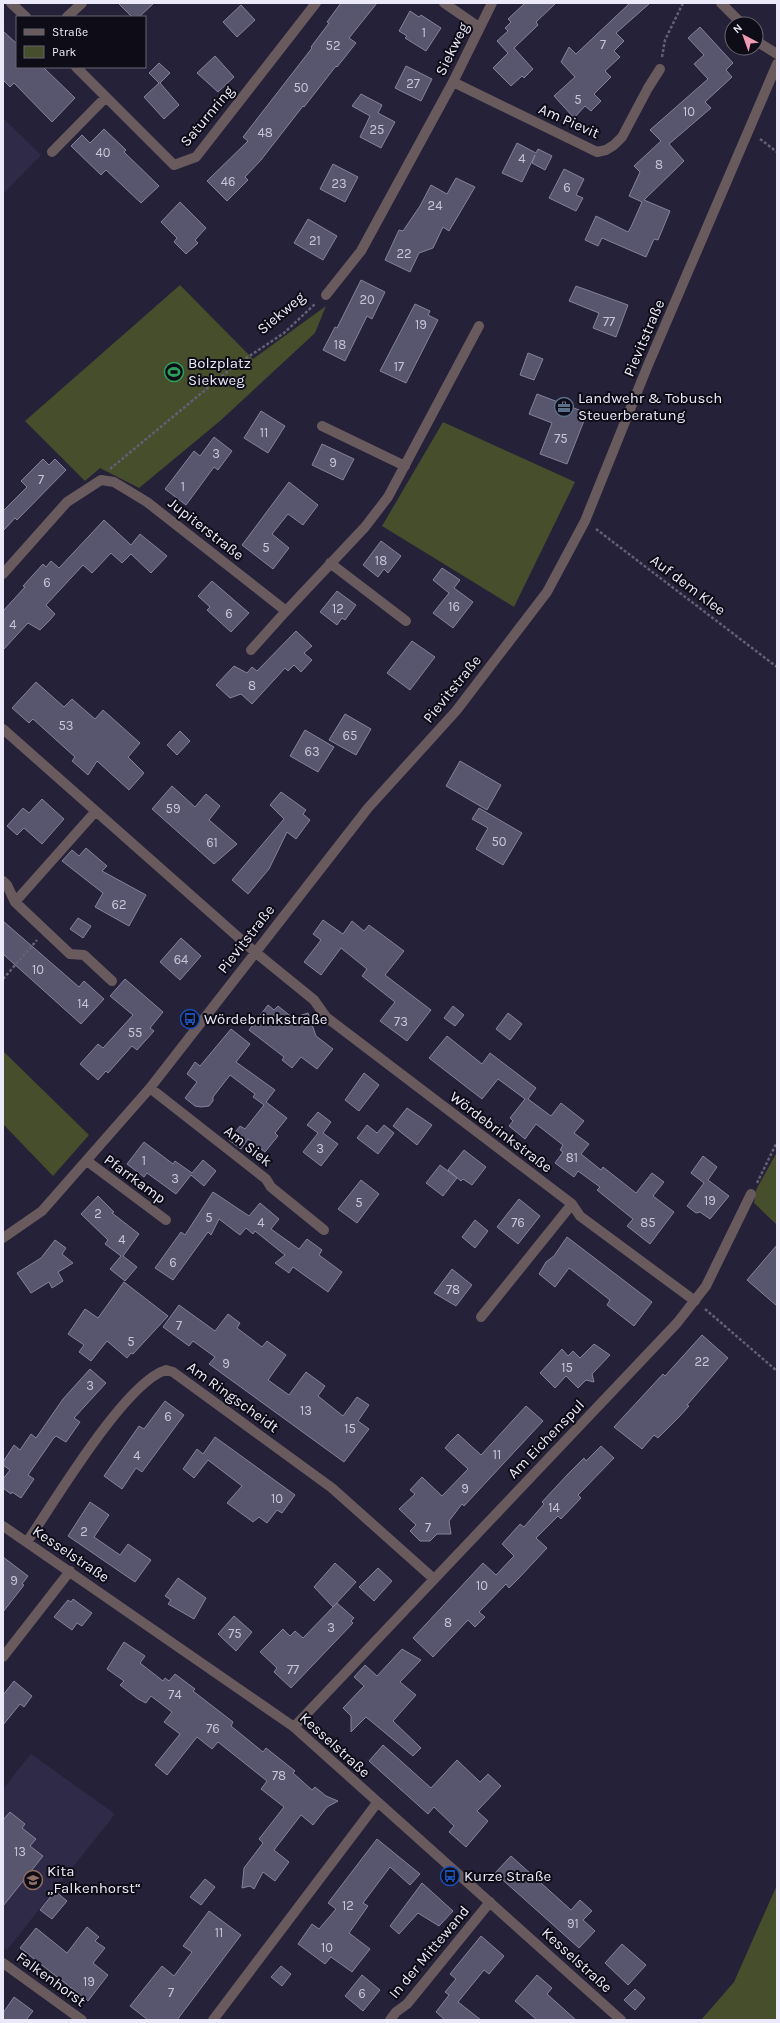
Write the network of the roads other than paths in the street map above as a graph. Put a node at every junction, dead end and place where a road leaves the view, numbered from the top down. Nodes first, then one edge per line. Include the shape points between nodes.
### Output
1 (11, 3) edge
2 (82, 3) edge
3 (316, 3) edge
4 (444, 3) edge
5 (492, 3) edge
6 (721, 3) edge
7 (25, 16) edge
8 (68, 16) edge
9 (734, 16) edge
10 (480, 27) junction
11 (764, 46) edge
12 (777, 54) edge
13 (777, 64) edge
14 (77, 68) edge
15 (660, 69) road end
16 (453, 82) junction
17 (106, 97) junction
18 (52, 152) dead end
19 (326, 295) road end
20 (479, 326) dead end
21 (322, 426) dead end
22 (405, 466) junction
23 (330, 563) junction
24 (3, 574) edge
25 (286, 611) junction
26 (406, 622) dead end
27 (251, 650) dead end
28 (3, 729) edge
29 (95, 812) junction
30 (3, 881) edge
31 (15, 902) junction
32 (255, 952) junction
33 (112, 981) dead end
34 (150, 1088) junction
35 (87, 1161) junction
36 (752, 1194) road end
37 (572, 1204) junction
38 (166, 1220) dead end
39 (324, 1230) dead end
40 (3, 1238) edge
41 (695, 1301) junction
42 (482, 1317) dead end
43 (3, 1526) edge
44 (27, 1542) junction
45 (70, 1571) junction
46 (434, 1579) junction
47 (3, 1657) edge
48 (294, 1727) junction
49 (377, 1803) junction
50 (490, 1902) junction
51 (3, 1963) edge
52 (82, 2020) edge
53 (213, 2020) edge
54 (390, 2020) edge
55 (621, 2020) edge

1 - 7 street
2 - 8 street
3 - 17 street, Saturnring via 196,157 174,165
4 - 10 street
5 - 10 street, Siekweg
6 - 9 street
10 - 16 street, Siekweg
11 - 12 street
13 - 32 street, Pievitstraße via 585,521 547,592 456,711 368,808
14 - 17 street, Saturnring
15 - 16 street, Am Pievit via 622,136 614,145 597,152
16 - 19 street, Siekweg via 361,251
17 - 18 street
20 - 22 street
21 - 22 street
22 - 23 street via 388,497 365,527
23 - 25 street
23 - 26 street
24 - 25 street, Jupiterstraße via 67,502 101,480 114,482 147,502
25 - 27 street
28 - 29 street, Wördebrinkstraße
29 - 31 street
29 - 32 street, Wördebrinkstraße
30 - 31 street
31 - 33 street via 70,954 84,955
32 - 34 street, Pievitstraße
32 - 37 street, Wördebrinkstraße via 314,1000 326,1017
34 - 35 street, Pievitstraße
34 - 39 street, Am Siek via 266,1179 271,1187
35 - 38 street, Pfarrkamp
35 - 40 street, Pievitstraße via 42,1211
36 - 41 street, Am Eichenspul via 706,1286
37 - 41 street, Wördebrinkstraße via 580,1216
37 - 42 street
41 - 46 street, Am Eichenspul
43 - 44 street, Kesselstraße
44 - 45 street, Kesselstraße
44 - 46 street, Am Ringscheidt via 109,1421 150,1377 166,1370 173,1372 332,1488
45 - 47 street
45 - 48 street, Kesselstraße
46 - 48 street, Am Eichenspul
48 - 49 street, Kesselstraße
49 - 50 street, Kesselstraße
49 - 53 street
50 - 54 street, In der Mittewand via 407,2004
50 - 55 street, Kesselstraße
51 - 52 street, Falkenhorst

